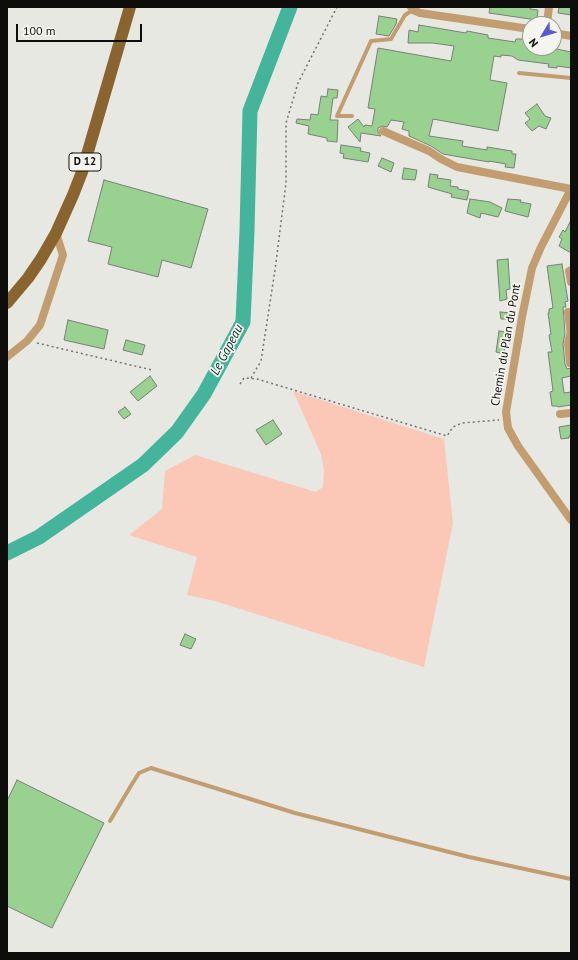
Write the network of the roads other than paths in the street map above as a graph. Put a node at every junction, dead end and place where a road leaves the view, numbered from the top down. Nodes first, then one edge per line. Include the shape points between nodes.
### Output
1 (130, 7) edge
2 (412, 8) edge
3 (522, 28) edge
4 (519, 73) dead end
5 (571, 78) edge
6 (352, 116) dead end
7 (383, 131) dead end
8 (571, 189) edge
9 (56, 233) junction
10 (571, 270) edge
11 (571, 282) edge
12 (7, 303) edge
13 (568, 312) dead end
14 (571, 335) edge
15 (7, 357) edge
16 (570, 363) dead end
17 (571, 412) edge
18 (560, 414) dead end
19 (571, 520) edge
20 (110, 822) dead end
21 (571, 879) edge

1 - 9 main road, D 12 via 82,172
2 - 3 street via 420,13
2 - 6 lane via 391,39 371,41 338,116
4 - 5 lane
7 - 8 street via 429,151 457,167
8 - 19 street, Chemin du Plan du Pont via 532,268 506,412 508,428 518,446
9 - 12 main road, D 12 via 28,278
9 - 15 street via 63,255 40,325 27,341
10 - 11 street
13 - 14 street
14 - 16 street via 568,343
17 - 18 street
20 - 21 lane via 139,774 151,768 295,812 469,857

